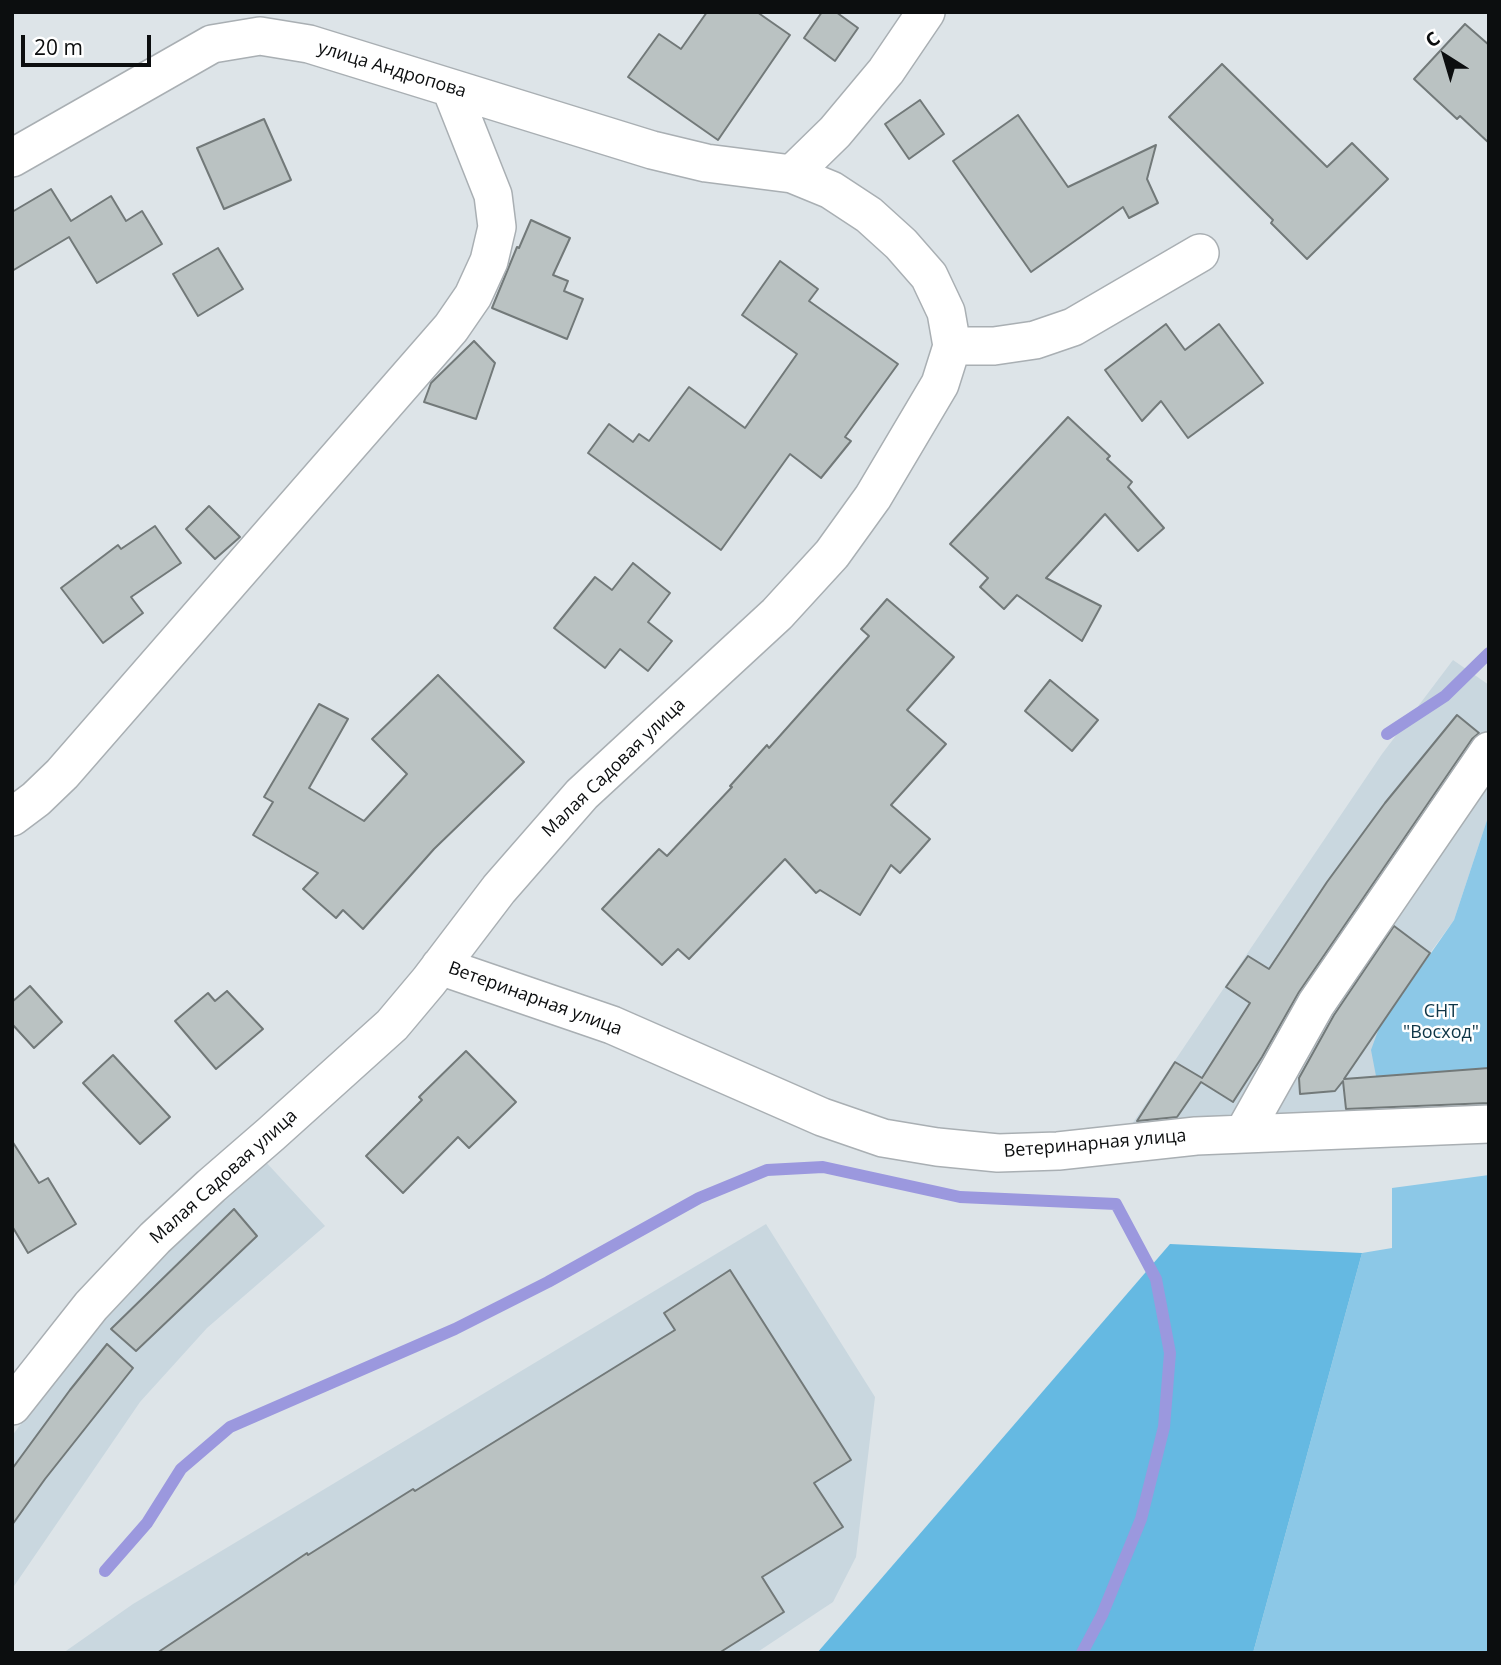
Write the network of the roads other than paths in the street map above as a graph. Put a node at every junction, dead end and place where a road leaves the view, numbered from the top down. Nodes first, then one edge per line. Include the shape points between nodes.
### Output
1 (926, 12) edge
2 (451, 89) junction
3 (12, 158) edge
4 (792, 174) junction
5 (1200, 253) dead end
6 (952, 346) junction
7 (1489, 751) edge
8 (12, 817) edge
9 (440, 965) junction
10 (1489, 1124) edge
11 (1243, 1134) junction
12 (12, 1406) edge

1 - 4 street via 886,71
2 - 3 street, улица Андропова via 309,44 260,36 212,44
2 - 4 street, улица Андропова via 652,150 706,163
2 - 8 street via 494,195 497,227 489,261 473,296 62,774
4 - 6 street, Малая Садовая улица via 831,190 901,244 929,276 946,312
5 - 6 street via 1073,327 1035,340
6 - 9 street, Малая Садовая улица via 940,384 873,497 832,554 777,614 582,794
7 - 11 street via 1316,1004
9 - 11 street, Ветеринарная улица via 612,1025 822,1117 883,1138 998,1153
9 - 12 street, Малая Садовая улица via 392,1025 155,1238 91,1307
10 - 11 street, Ветеринарная улица

